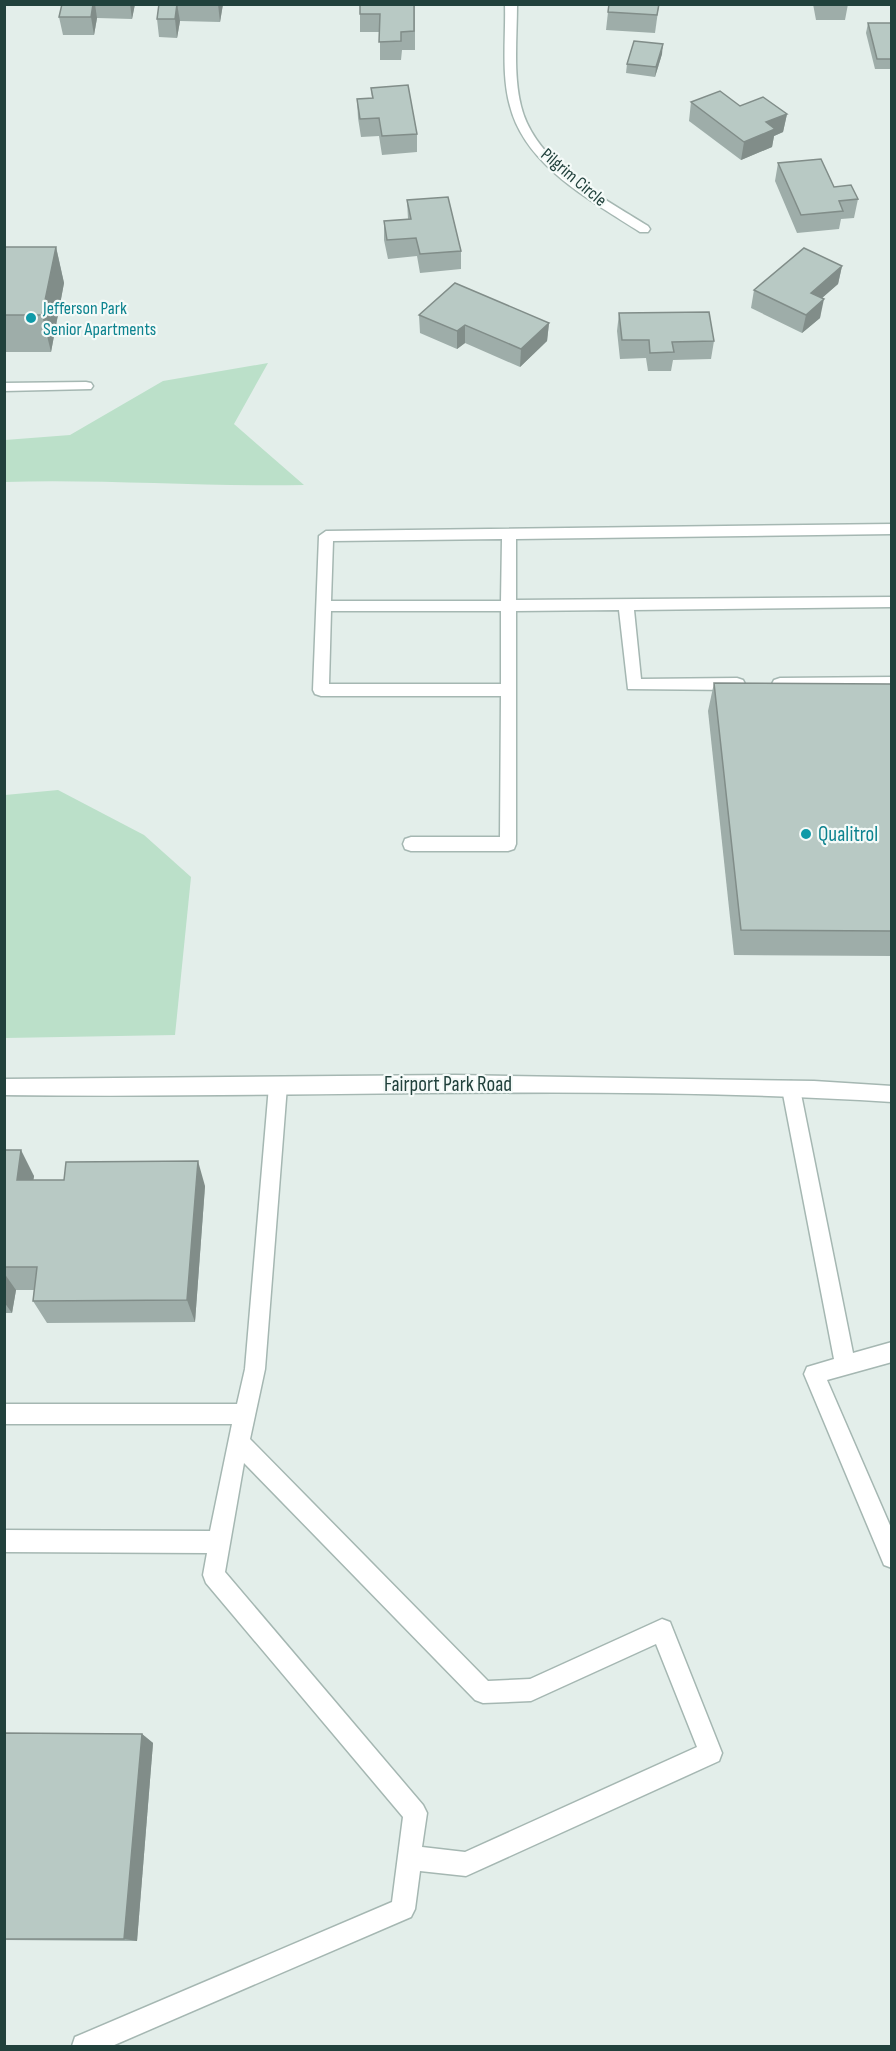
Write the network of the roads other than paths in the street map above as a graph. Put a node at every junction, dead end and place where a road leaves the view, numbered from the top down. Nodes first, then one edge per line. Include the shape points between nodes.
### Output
1 (511, 4) edge
2 (644, 229) dead end
3 (86, 386) dead end
4 (4, 387) edge
5 (891, 529) edge
6 (509, 534) junction
7 (891, 602) edge
8 (626, 605) junction
9 (324, 606) junction
10 (509, 606) junction
11 (891, 682) edge
12 (509, 690) junction
13 (411, 844) dead end
14 (278, 1086) junction
15 (4, 1087) edge
16 (791, 1089) junction
17 (891, 1094) edge
18 (891, 1352) edge
19 (845, 1365) junction
20 (4, 1414) edge
21 (244, 1414) junction
22 (238, 1442) junction
23 (4, 1541) edge
24 (219, 1542) junction
25 (891, 1557) edge
26 (410, 1858) junction
27 (84, 2046) edge

1 - 2 street, Pilgrim Circle via 515,105 529,136 547,158 587,192
3 - 4 street
5 - 6 street
6 - 9 street via 326,536
6 - 10 street
7 - 8 street
8 - 10 street
8 - 11 street via 634,686
9 - 10 street
9 - 12 street via 321,690
10 - 12 street
12 - 13 street via 508,844
14 - 15 street, Fairport Park Road
14 - 16 street, Fairport Park Road via 455,1083
14 - 21 street via 255,1369
16 - 17 street, Fairport Park Road
16 - 19 street
18 - 19 street
19 - 25 street via 814,1374
20 - 21 street
21 - 22 street
22 - 24 street
22 - 26 street via 483,1692 531,1690 662,1630 711,1753 466,1864
23 - 24 street
24 - 26 street via 214,1575 415,1813
26 - 27 street via 403,1909

